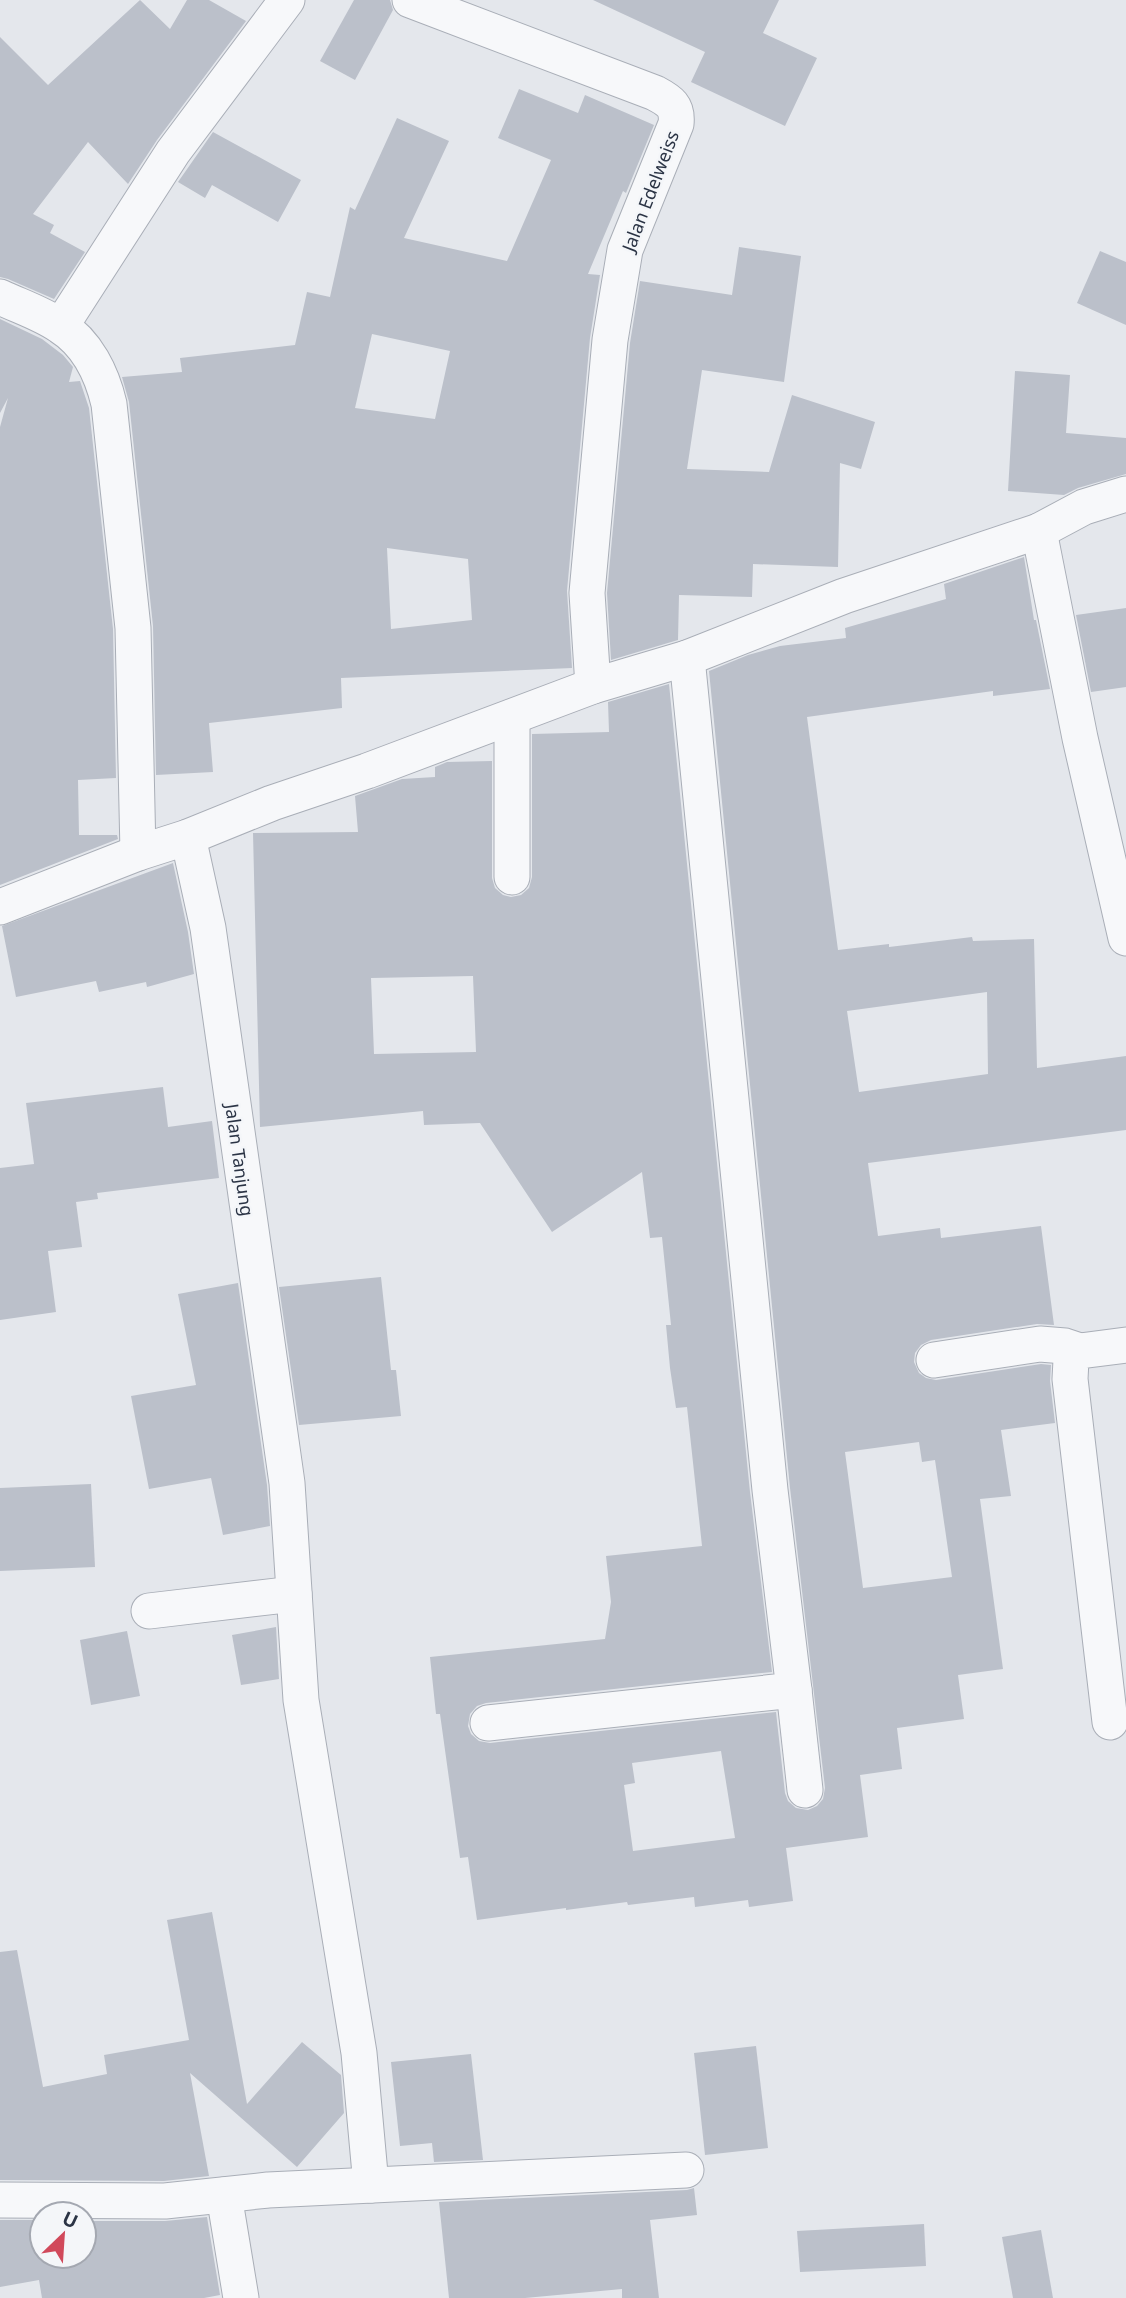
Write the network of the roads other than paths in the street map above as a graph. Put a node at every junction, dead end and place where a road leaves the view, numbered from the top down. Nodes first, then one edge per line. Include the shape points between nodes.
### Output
1 (287, 0) edge
2 (410, 0) edge
3 (0, 297) edge
4 (61, 326) junction
5 (1126, 494) edge
6 (1039, 531) junction
7 (687, 658) junction
8 (593, 686) junction
9 (512, 717) junction
10 (188, 837) junction
11 (138, 853) junction
12 (512, 877) dead end
13 (0, 907) edge
14 (1126, 938) edge
15 (1126, 1345) edge
16 (1080, 1351) junction
17 (934, 1360) dead end
18 (294, 1594) junction
19 (149, 1611) dead end
20 (794, 1690) junction
21 (488, 1723) dead end
22 (1110, 1723) dead end
23 (805, 1790) dead end
24 (686, 2170) dead end
25 (372, 2185) junction
26 (224, 2195) junction
27 (0, 2200) edge
28 (242, 2298) edge

1 - 4 street via 173,152
2 - 8 street, Jalan Edelweiss via 655,93 676,107 676,124 625,250 610,340 587,593
3 - 4 street
4 - 11 street via 90,355 109,404 133,628
5 - 6 street via 1084,507
6 - 7 street via 844,596
6 - 14 street
7 - 8 street
7 - 20 street
8 - 9 street
9 - 10 street
9 - 12 street
10 - 11 street
10 - 18 street, Jalan Tanjung via 208,928 287,1483
11 - 13 street
15 - 16 street
16 - 17 street via 1040,1344
16 - 22 street via 1071,1360 1070,1379
18 - 19 street
18 - 25 street, Jalan Tanjung via 301,1700 359,2053
20 - 21 street
20 - 23 street
24 - 25 street
25 - 26 street
26 - 27 street via 165,2201
26 - 28 street

